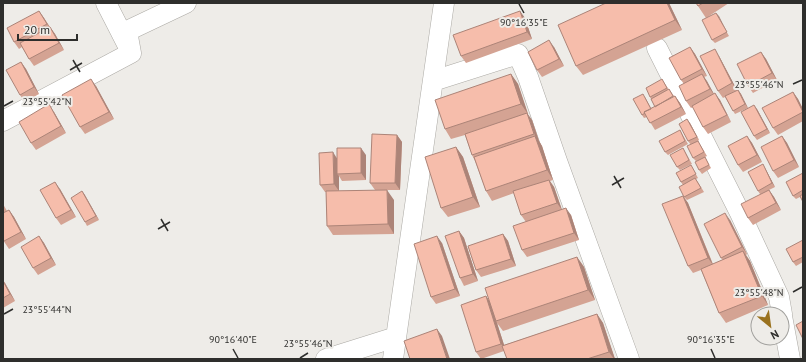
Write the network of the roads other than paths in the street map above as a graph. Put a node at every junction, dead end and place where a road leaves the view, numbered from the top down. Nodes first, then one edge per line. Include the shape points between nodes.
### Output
1 (106, 3) edge
2 (186, 3) edge
3 (444, 3) edge
4 (657, 48) dead end
5 (132, 53) junction
6 (433, 81) junction
7 (3, 121) edge
8 (780, 306) edge
9 (396, 336) junction
10 (788, 346) edge
11 (326, 359) edge
12 (393, 359) edge
13 (629, 359) edge
14 (790, 359) edge

1 - 5 street
2 - 5 street via 127,31
3 - 6 street
4 - 8 street via 743,220 779,297
5 - 7 street
6 - 9 street
6 - 13 street via 518,54
9 - 11 street
9 - 12 street
10 - 14 street

